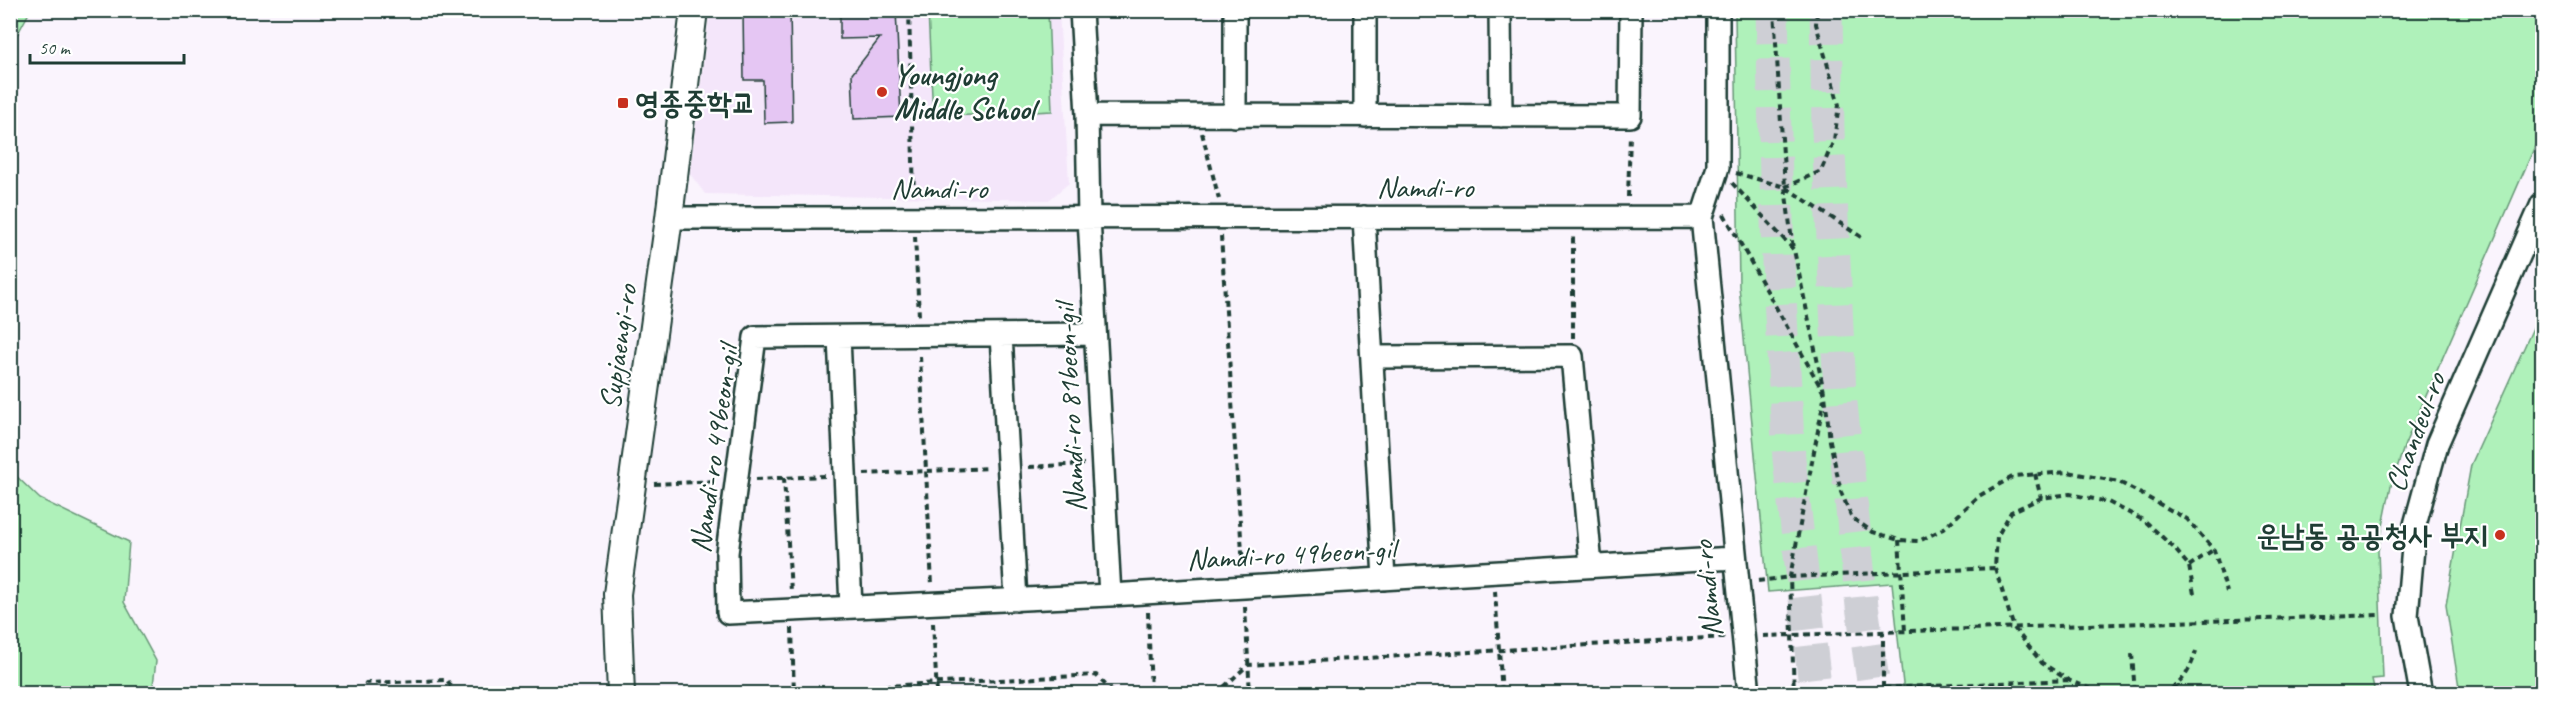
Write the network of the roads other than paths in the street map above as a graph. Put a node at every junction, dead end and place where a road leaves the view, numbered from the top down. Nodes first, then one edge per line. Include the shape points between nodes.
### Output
1 (694, 10) edge
2 (1081, 10) edge
3 (1235, 10) edge
4 (1365, 10) edge
5 (1500, 10) edge
6 (1631, 10) edge
7 (1719, 10) edge
8 (1087, 115) junction
9 (1235, 116) junction
10 (1365, 116) junction
11 (1501, 116) junction
12 (2542, 204) edge
13 (1364, 217) junction
14 (1702, 217) junction
15 (669, 218) junction
16 (1089, 218) junction
17 (1095, 334) junction
18 (1001, 335) junction
19 (838, 338) junction
20 (1372, 357) junction
21 (1734, 558) junction
22 (1591, 566) junction
23 (1384, 579) junction
24 (1110, 595) junction
25 (1016, 600) junction
26 (851, 607) junction
27 (621, 693) edge
28 (1749, 693) edge
29 (2421, 693) edge

1 - 15 street, Supjaengi-ro
2 - 8 street, Namdi-ro 81beon-gil
3 - 9 street
4 - 10 street
5 - 11 street
6 - 11 street via 1630,116
7 - 14 street via 1718,167
8 - 9 street
8 - 16 street, Namdi-ro 81beon-gil
9 - 10 street
10 - 11 street
12 - 29 street, Chandeul-ro via 2437,444 2415,525 2407,616
13 - 14 street, Namdi-ro
13 - 16 street, Namdi-ro
13 - 20 street
14 - 21 street, Namdi-ro
15 - 16 street, Namdi-ro
15 - 27 street, Supjaengi-ro via 617,594
16 - 17 street, Namdi-ro 81beon-gil
17 - 18 street
17 - 24 street, Namdi-ro 81beon-gil
18 - 19 street
18 - 25 street
19 - 26 street
19 - 26 street, Namdi-ro 49beon-gil via 755,337 727,553 728,613
20 - 22 street via 1572,356
20 - 23 street
21 - 22 street, Namdi-ro 49beon-gil
21 - 28 street, Namdi-ro
22 - 23 street, Namdi-ro 49beon-gil
23 - 24 street, Namdi-ro 49beon-gil
24 - 25 street, Namdi-ro 49beon-gil
25 - 26 street, Namdi-ro 49beon-gil

